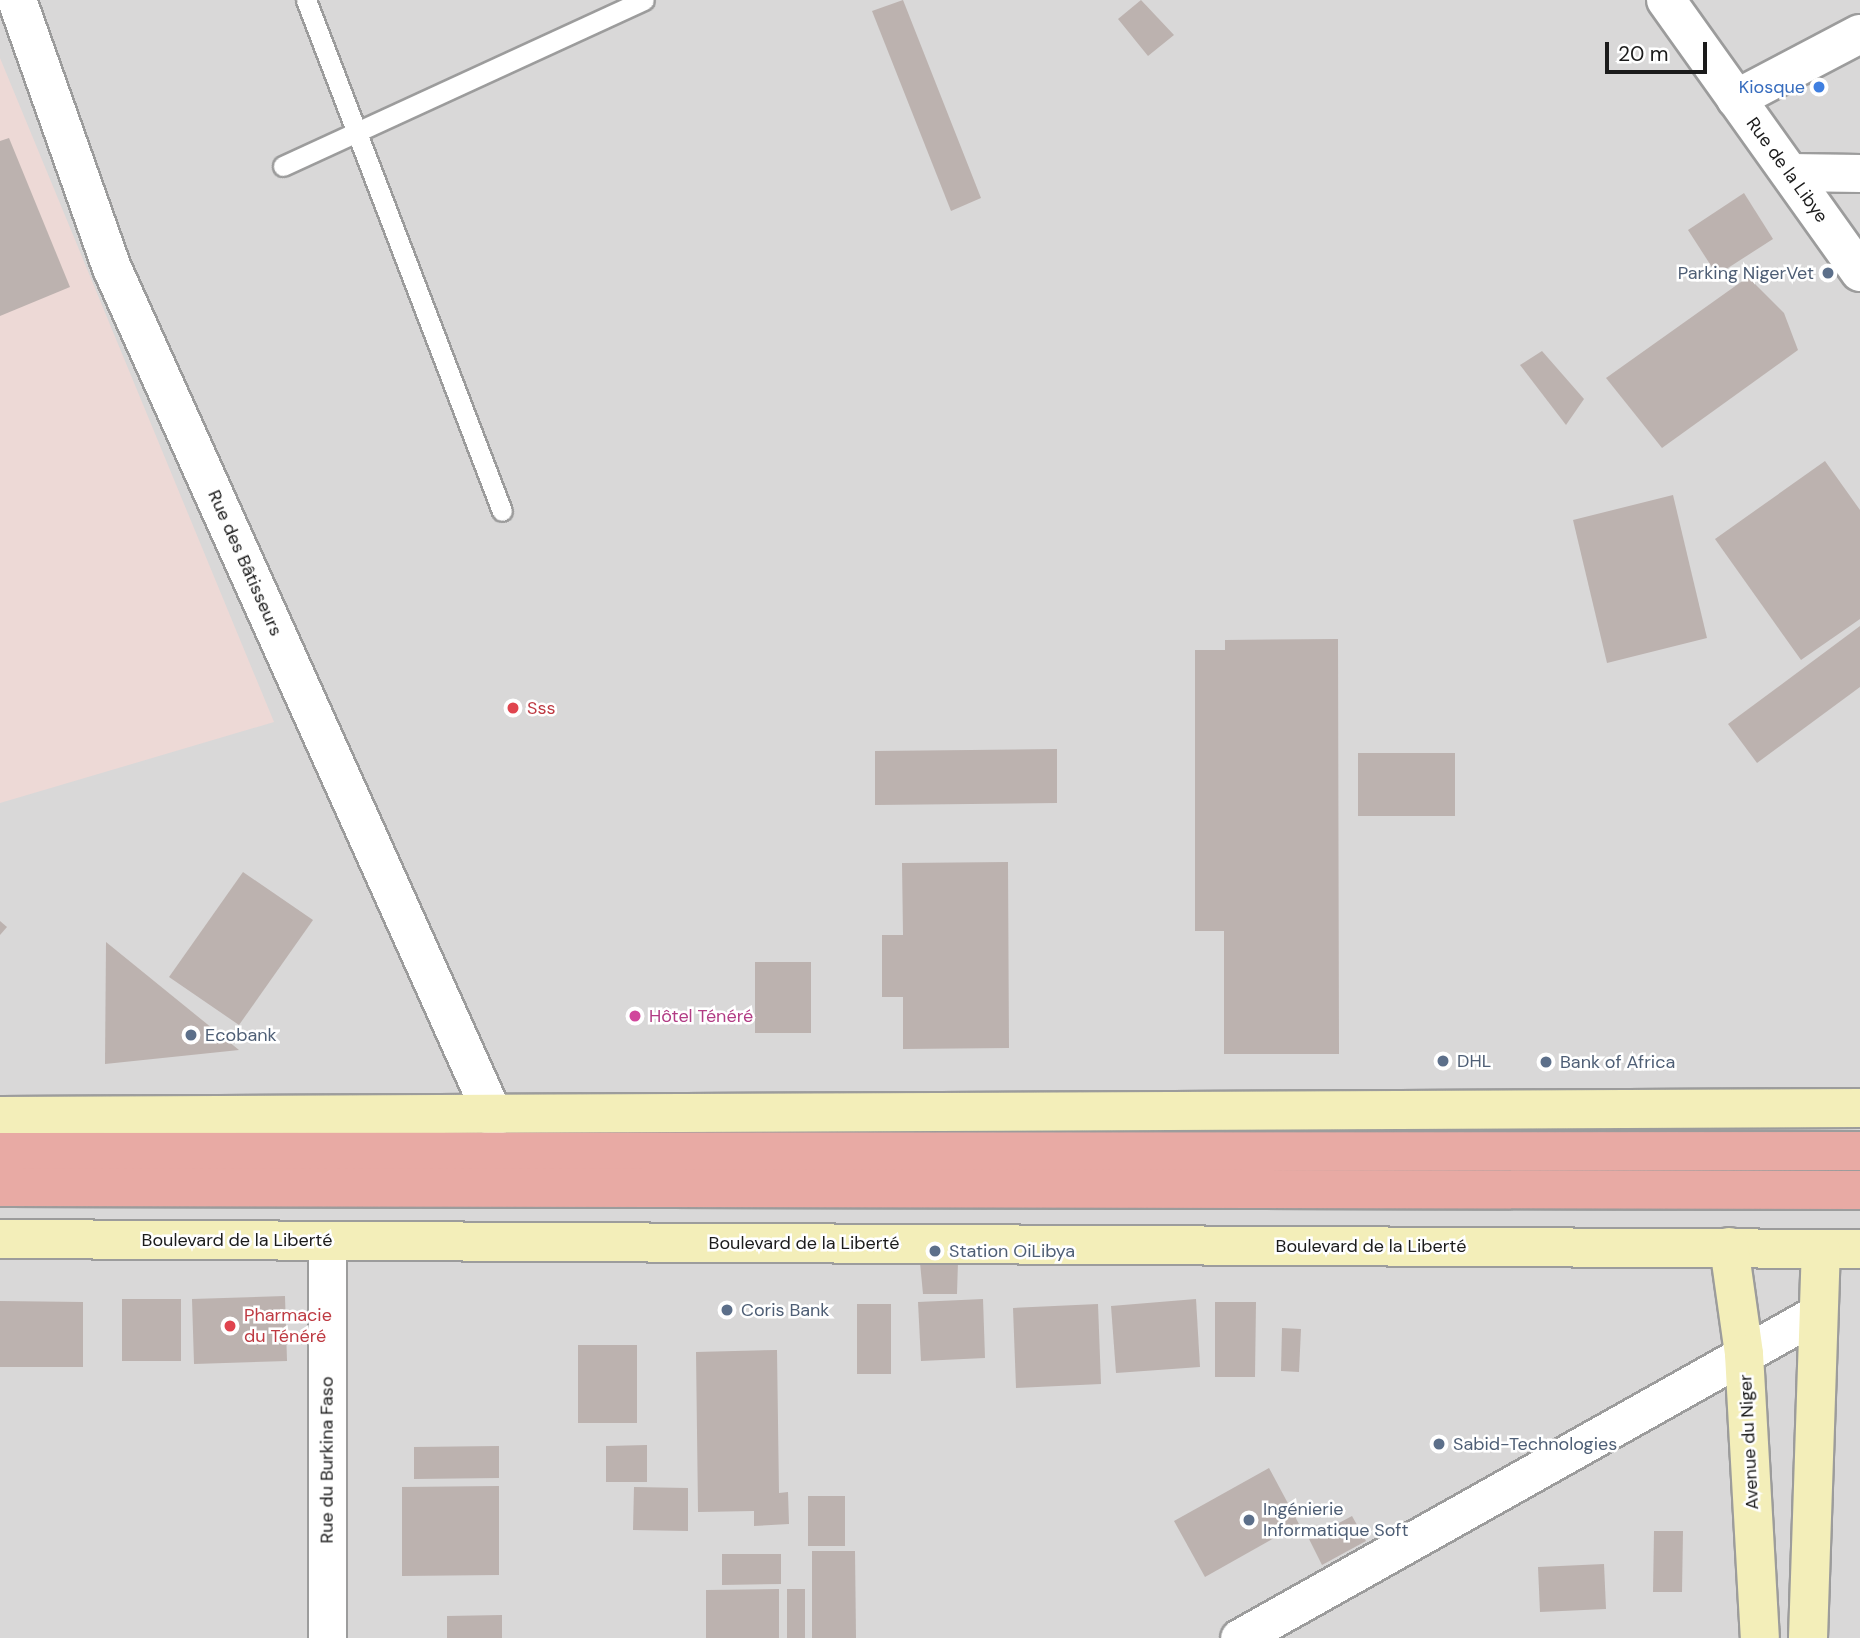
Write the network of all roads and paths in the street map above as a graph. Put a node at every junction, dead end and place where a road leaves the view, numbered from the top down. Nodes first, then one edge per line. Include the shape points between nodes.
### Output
1 (17, 0) edge
2 (306, 0) edge
3 (645, 0) edge
4 (1665, 0) edge
5 (1860, 34) edge
6 (1736, 99) junction
7 (359, 135) junction
8 (284, 166) dead end
9 (1789, 172) junction
10 (1860, 173) edge
11 (1860, 272) edge
12 (502, 511) dead end
13 (1860, 1108) edge
14 (0, 1115) edge
15 (494, 1117) junction
16 (1860, 1151) edge
17 (0, 1152) edge
18 (0, 1187) edge
19 (1860, 1190) edge
20 (0, 1239) edge
21 (327, 1241) junction
22 (1729, 1247) junction
23 (1821, 1250) junction
24 (1860, 1250) edge
25 (1814, 1315) junction
26 (1744, 1354) junction
27 (327, 1638) edge
28 (1239, 1638) edge
29 (1760, 1638) edge
30 (1808, 1638) edge

1 - 15 street, Rue des Bâtisseurs via 112,268
2 - 7 lane
3 - 7 lane
4 - 6 street, Rue de la Libye
5 - 6 street
6 - 9 street, Rue de la Libye
7 - 8 lane
7 - 12 lane
9 - 10 street
9 - 11 street, Rue de la Libye
13 - 15 main road
14 - 15 main road
16 - 17 highway
18 - 19 highway
20 - 21 main road, Boulevard de la Liberté
21 - 22 main road, Boulevard de la Liberté
21 - 27 street, Rue du Burkina Faso
22 - 23 main road, Boulevard de la Liberté
22 - 26 main road, Avenue du Niger
23 - 24 main road, Boulevard de la Liberté
23 - 25 main road
25 - 26 street
25 - 30 main road
26 - 28 street
26 - 29 main road, Avenue du Niger

